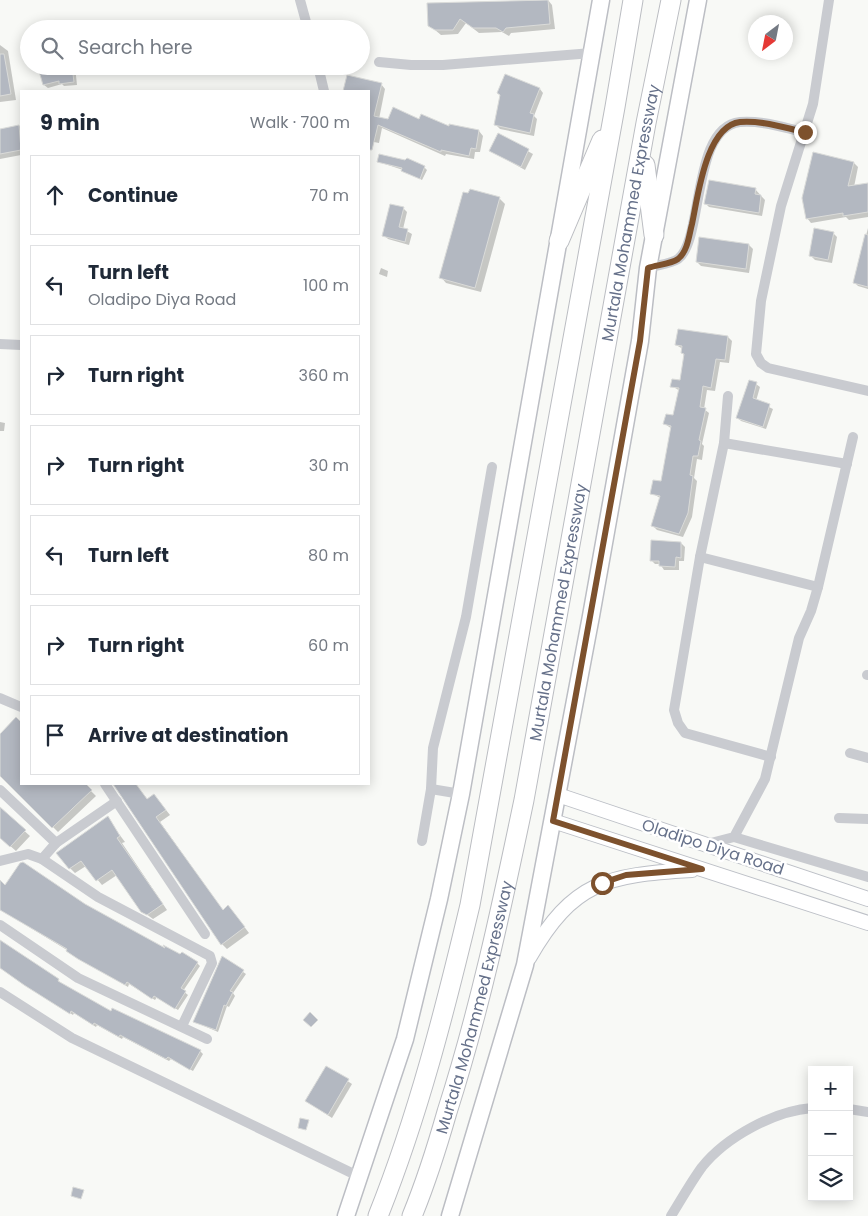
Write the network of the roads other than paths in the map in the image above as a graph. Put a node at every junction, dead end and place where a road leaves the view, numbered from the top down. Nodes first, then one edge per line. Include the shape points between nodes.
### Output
1 (300, 0) edge
2 (601, 0) edge
3 (633, 0) edge
4 (671, 0) edge
5 (698, 0) edge
6 (829, 0) edge
7 (306, 20) edge
8 (592, 53) junction
9 (379, 62) dead end
10 (320, 75) edge
11 (324, 90) edge
12 (616, 107) junction
13 (646, 124) junction
14 (805, 132) junction
15 (654, 235) junction
16 (559, 242) junction
17 (648, 268) junction
18 (0, 344) edge
19 (20, 344) edge
20 (868, 391) edge
21 (728, 396) dead end
22 (853, 437) dead end
23 (724, 443) junction
24 (847, 464) junction
25 (492, 467) dead end
26 (700, 558) junction
27 (818, 587) junction
28 (0, 698) edge
29 (20, 707) edge
30 (850, 753) dead end
31 (770, 757) junction
32 (868, 758) edge
33 (106, 785) edge
34 (431, 789) junction
35 (0, 790) edge
36 (461, 794) junction
37 (558, 795) junction
38 (117, 802) junction
39 (839, 818) dead end
40 (868, 819) edge
41 (553, 821) junction
42 (734, 837) junction
43 (422, 841) dead end
44 (56, 843) junction
45 (707, 844) junction
46 (42, 859) junction
47 (0, 862) edge
48 (702, 869) junction
49 (868, 878) edge
50 (868, 899) edge
51 (868, 922) edge
52 (0, 925) edge
53 (205, 934) dead end
54 (525, 965) junction
55 (0, 992) edge
56 (182, 1026) junction
57 (207, 1039) dead end
58 (808, 1108) edge
59 (853, 1110) edge
60 (868, 1112) edge
61 (360, 1177) junction
62 (346, 1216) edge
63 (378, 1216) edge
64 (412, 1216) edge
65 (450, 1216) edge
66 (671, 1216) edge

1 - 7 street
2 - 8 main road
3 - 12 highway, Murtala Mohammed Expressway
4 - 13 highway, Murtala Mohammed Expressway
5 - 15 main road
6 - 14 street via 813,104
8 - 9 street via 444,65
8 - 16 main road
10 - 11 street
12 - 16 highway
12 - 63 highway, Murtala Mohammed Expressway via 470,905 440,1028
13 - 15 highway via 645,171
13 - 64 highway, Murtala Mohammed Expressway via 503,903 470,1039
14 - 17 street via 739,122 719,134 701,182 686,248 678,259
14 - 20 street via 781,206 761,301 756,354 760,363 768,368
15 - 17 main road
16 - 36 main road
17 - 37 main road via 638,351
18 - 19 street
21 - 23 street
22 - 24 street
23 - 24 street
23 - 26 street
24 - 27 street
25 - 34 street via 466,617 433,748
26 - 27 street
26 - 31 street via 674,710 678,723 685,733
27 - 31 street via 799,638
28 - 29 street
30 - 32 street
31 - 42 street via 766,779
33 - 38 street
34 - 36 street
34 - 43 street
35 - 44 street
36 - 61 main road via 405,1039
37 - 41 main road
37 - 45 main road, Oladipo Diya Road
38 - 44 street
38 - 53 street
39 - 40 street
41 - 48 main road, Oladipo Diya Road
41 - 54 main road
42 - 45 street
42 - 49 street
44 - 46 street
45 - 50 main road, Oladipo Diya Road
46 - 47 street via 28,854
46 - 56 street via 98,897 210,956 212,963
48 - 51 main road, Oladipo Diya Road
48 - 54 main road via 626,875 583,893 543,933
52 - 56 street via 78,978
54 - 65 main road
55 - 61 street via 72,1038
56 - 57 street
58 - 66 street via 762,1121 719,1150 702,1167
59 - 60 street
61 - 62 main road

